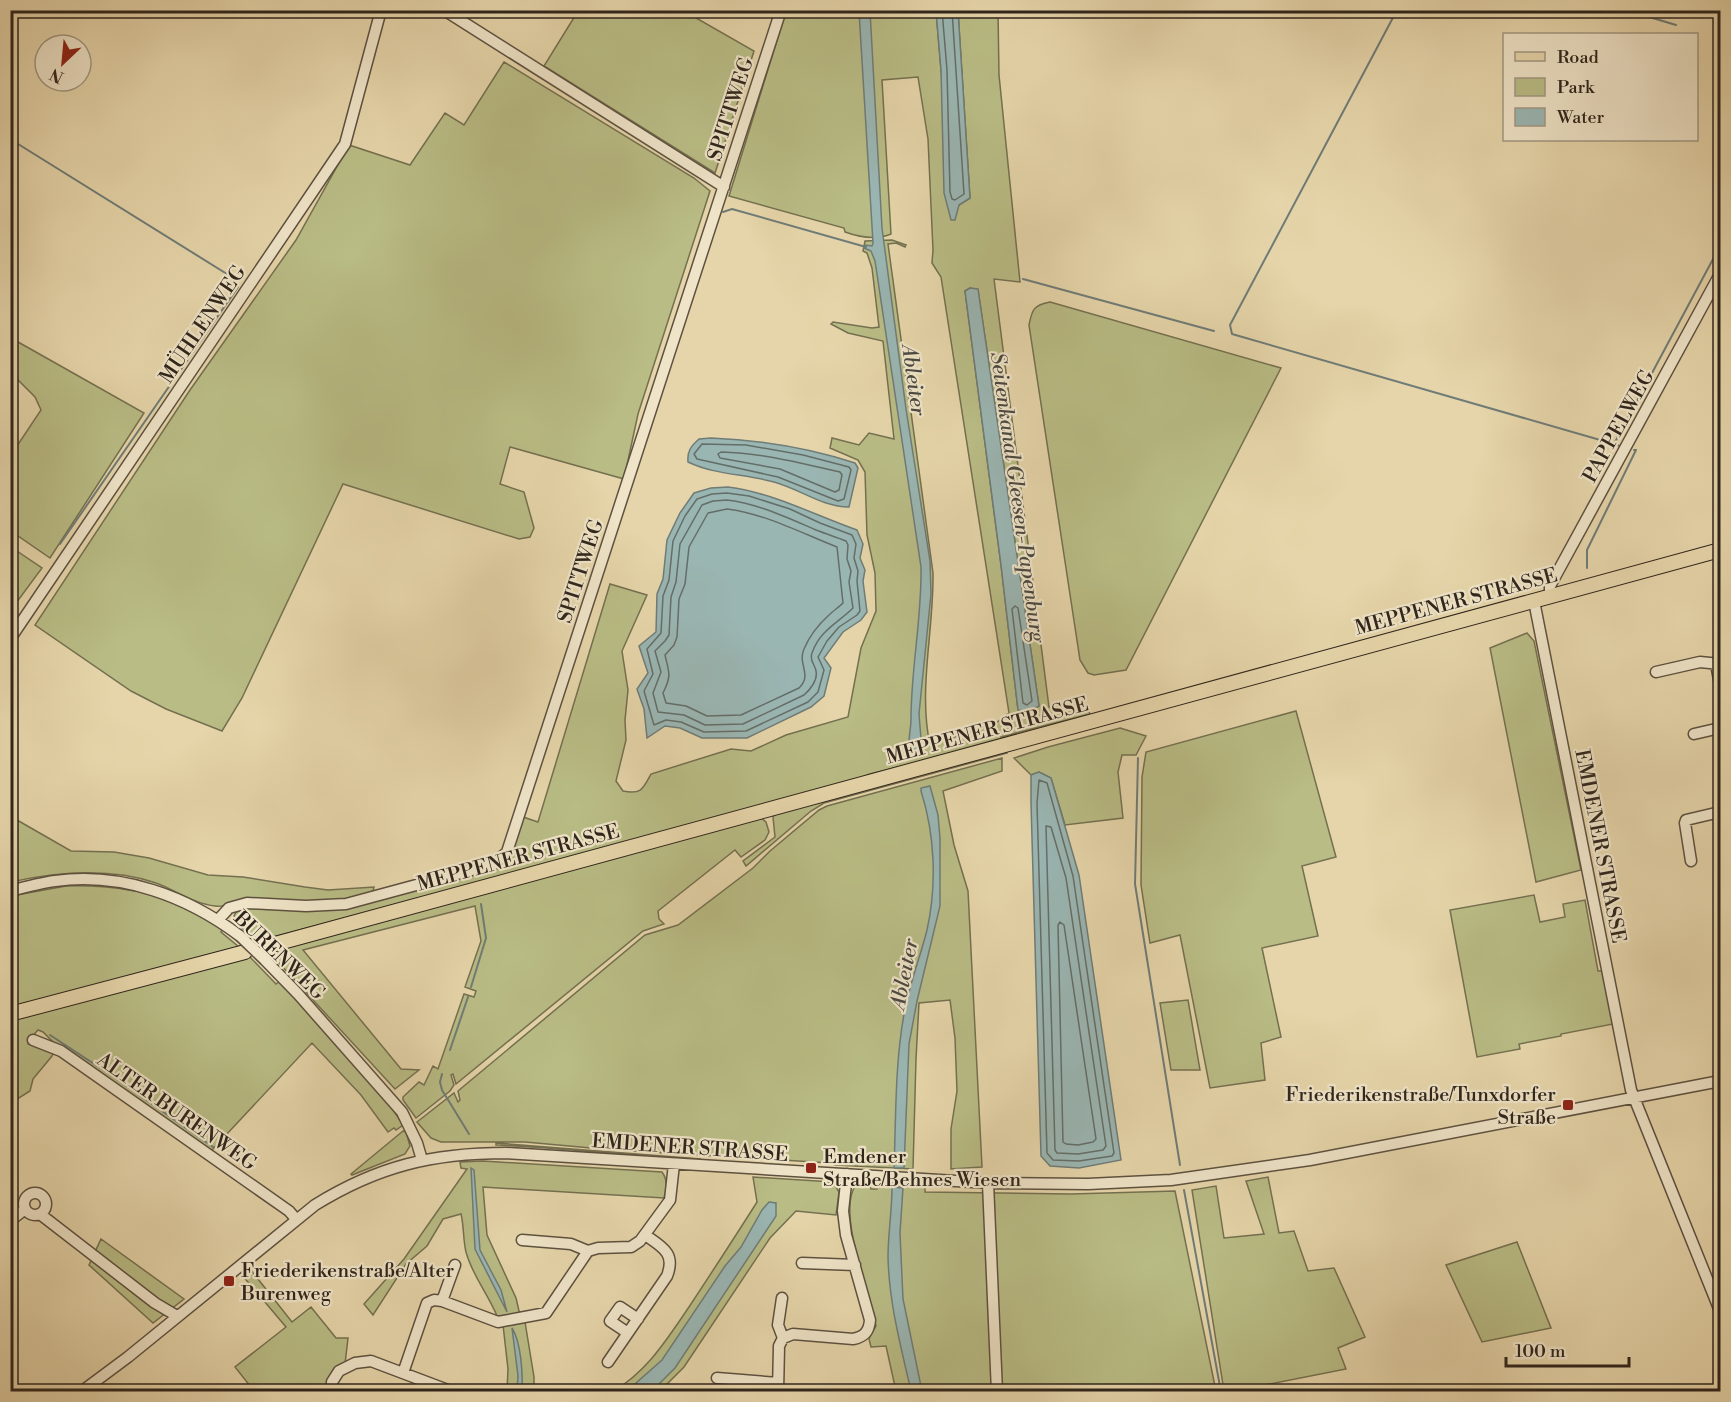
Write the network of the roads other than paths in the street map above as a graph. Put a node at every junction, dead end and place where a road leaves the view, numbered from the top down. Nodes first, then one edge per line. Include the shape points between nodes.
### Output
1 (381, 10) edge
2 (444, 10) edge
3 (781, 10) edge
4 (723, 187) junction
5 (1720, 274) edge
6 (1720, 550) edge
7 (1550, 596) junction
8 (1534, 601) junction
9 (10, 639) edge
10 (1718, 664) edge
11 (1656, 672) dead end
12 (1720, 685) edge
13 (1720, 729) edge
14 (1694, 734) dead end
15 (1720, 812) edge
16 (1691, 861) dead end
17 (10, 891) edge
18 (218, 920) junction
19 (244, 952) dead end
20 (264, 953) junction
21 (10, 1014) edge
22 (33, 1040) dead end
23 (1720, 1081) edge
24 (1633, 1098) junction
25 (422, 1160) junction
26 (674, 1164) junction
27 (847, 1174) junction
28 (988, 1183) junction
29 (25, 1209) junction
30 (40, 1214) junction
31 (296, 1219) junction
32 (10, 1221) edge
33 (645, 1235) junction
34 (522, 1240) dead end
35 (588, 1251) junction
36 (802, 1263) dead end
37 (455, 1265) dead end
38 (855, 1265) junction
39 (782, 1298) dead end
40 (442, 1301) junction
41 (1720, 1311) edge
42 (638, 1319) junction
43 (173, 1320) junction
44 (628, 1334) junction
45 (783, 1338) junction
46 (608, 1362) dead end
47 (402, 1373) junction
48 (717, 1378) dead end
49 (778, 1387) edge
50 (81, 1392) edge
51 (332, 1392) edge
52 (453, 1392) edge
53 (997, 1392) edge

1 - 9 street, MÜHLENWEG via 345,144
2 - 4 street
3 - 4 street, SPITTWEG
4 - 18 street, SPITTWEG via 507,852 494,864 346,904 247,903 229,908
5 - 7 street, PAPPELWEG via 1550,586
6 - 7 main road, MEPPENER STRASSE
7 - 8 main road, MEPPENER STRASSE
8 - 20 main road, MEPPENER STRASSE
8 - 24 street, EMDENER STRASSE
10 - 11 street via 1700,662
10 - 12 street
13 - 14 street
15 - 16 street via 1686,820
17 - 18 street, BURENWEG via 56,880 103,879 149,888
18 - 20 street, BURENWEG, bridge
19 - 21 main road
20 - 25 street, BURENWEG via 402,1112
22 - 31 street, ALTER BURENWEG via 60,1051
23 - 24 street, EMDENER STRASSE
24 - 28 street, EMDENER STRASSE via 1212,1175 1088,1184
24 - 41 street
25 - 26 street, EMDENER STRASSE via 469,1153 506,1153
25 - 31 street, EMDENER STRASSE via 360,1180
26 - 27 street, EMDENER STRASSE
26 - 33 street via 670,1200
27 - 28 street, EMDENER STRASSE
27 - 38 street via 843,1212
28 - 53 street
29 - 30 street via 30,1214
29 - 30 street via 26,1198 39,1194 46,1205
29 - 32 street
30 - 43 street
31 - 43 street, EMDENER STRASSE
33 - 35 street via 632,1247
33 - 42 street via 669,1254 671,1265
34 - 35 street via 571,1244
35 - 40 street via 546,1313 498,1322
36 - 38 street
37 - 40 street
38 - 45 street via 870,1320 865,1334 853,1339 793,1334
39 - 45 street via 778,1325
40 - 47 street via 426,1303
42 - 44 street
42 - 44 street via 620,1307 610,1322
43 - 50 street, EMDENER STRASSE
44 - 46 street
45 - 49 street
47 - 51 street via 370,1361 355,1363 339,1371 332,1382
47 - 52 street
48 - 49 street

